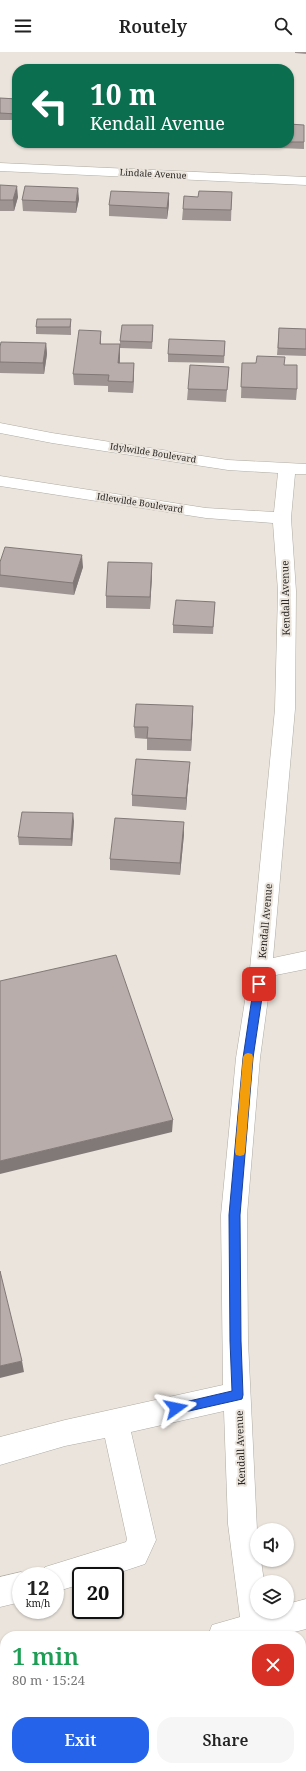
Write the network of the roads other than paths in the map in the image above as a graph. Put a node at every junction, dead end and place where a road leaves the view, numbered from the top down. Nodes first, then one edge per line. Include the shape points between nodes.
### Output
1 (0, 166) edge
2 (306, 181) edge
3 (0, 428) edge
4 (297, 469) edge
5 (0, 481) edge
6 (282, 518) junction
7 (306, 960) edge
8 (261, 969) junction
9 (238, 1395) junction
10 (115, 1422) junction
11 (0, 1451) edge
12 (64, 1574) edge
13 (12, 1589) edge
14 (0, 1592) edge
15 (306, 1614) edge
16 (257, 1631) edge
17 (260, 1631) edge

1 - 2 street, Lindale Avenue
3 - 4 street, Idylwilde Boulevard via 228,465
4 - 6 street, Kendall Avenue
5 - 6 street, Idlewilde Boulevard via 206,513
6 - 8 street, Kendall Avenue via 287,591 285,709
7 - 8 street
8 - 9 street, Kendall Avenue via 248,1058 234,1215
9 - 10 street
9 - 16 street, Kendall Avenue via 242,1524
10 - 11 street
10 - 12 street via 142,1540 135,1554
13 - 14 street
15 - 17 street

